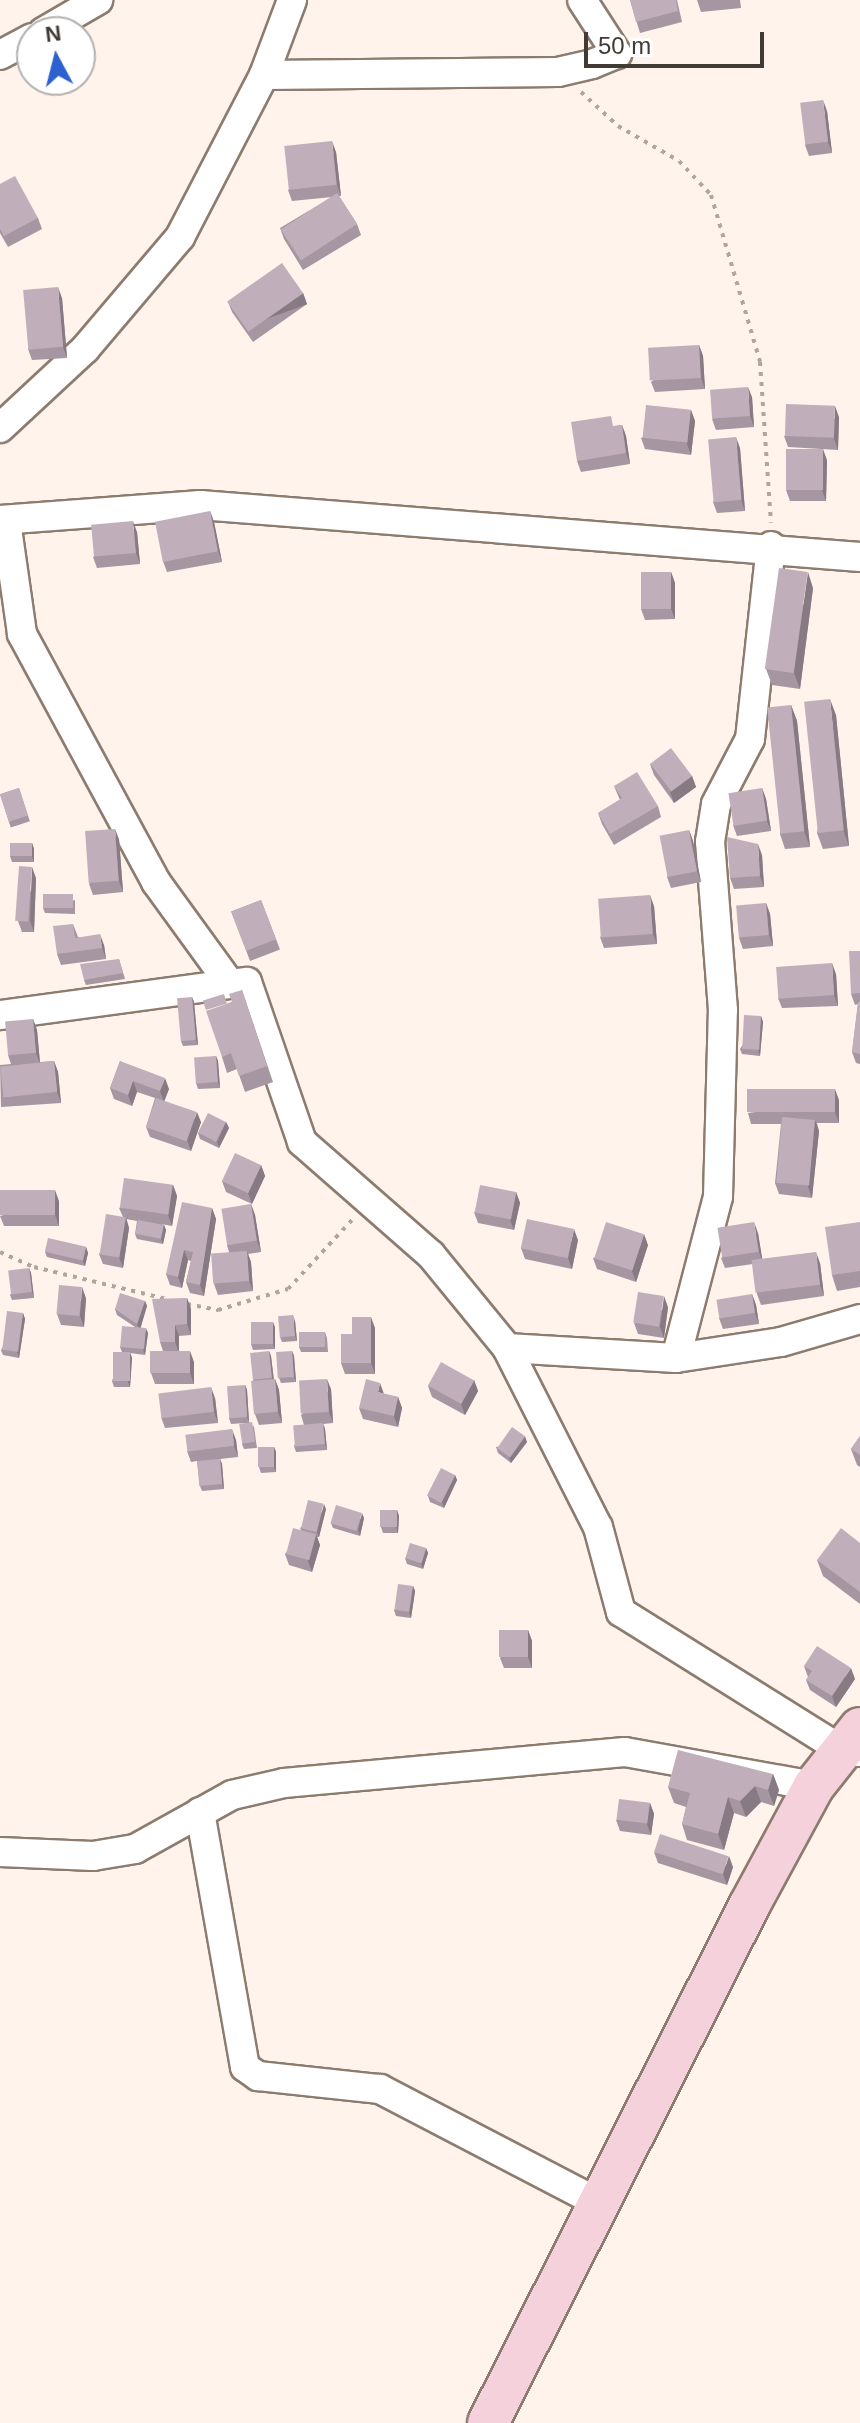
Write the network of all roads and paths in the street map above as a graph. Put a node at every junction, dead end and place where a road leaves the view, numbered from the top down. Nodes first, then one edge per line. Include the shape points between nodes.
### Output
1 (98, 0) edge
2 (292, 0) edge
3 (582, 0) edge
4 (70, 16) edge
5 (558, 72) junction
6 (264, 75) junction
7 (0, 428) edge
8 (3, 520) edge
9 (771, 546) junction
10 (860, 557) edge
11 (230, 984) junction
12 (0, 1015) edge
13 (369, 1202) junction
14 (0, 1252) edge
15 (860, 1319) edge
16 (507, 1348) junction
17 (676, 1358) junction
18 (854, 1743) edge
19 (814, 1786) junction
20 (200, 1812) junction
21 (0, 1852) edge
22 (595, 2201) junction
23 (488, 2423) edge

1 - 4 street
2 - 6 street
3 - 5 street via 617,54
5 - 6 street
5 - 9 path via 711,195 760,362
6 - 7 street via 180,237 85,349
8 - 9 street via 200,505
8 - 11 street via 22,634 156,882
9 - 10 street
9 - 17 street via 750,739 716,804 710,842 723,1010 718,1197
11 - 12 street
11 - 13 street via 247,982 302,1142
13 - 14 path via 288,1289 218,1310 34,1267
13 - 16 street via 431,1255
15 - 17 street via 781,1342
16 - 17 street
16 - 18 street via 598,1527 621,1612
18 - 19 street
19 - 20 street via 625,1752 284,1783
19 - 22 street
20 - 21 street via 135,1849 93,1856
20 - 22 street via 245,2067 258,2076 380,2089
22 - 23 street

